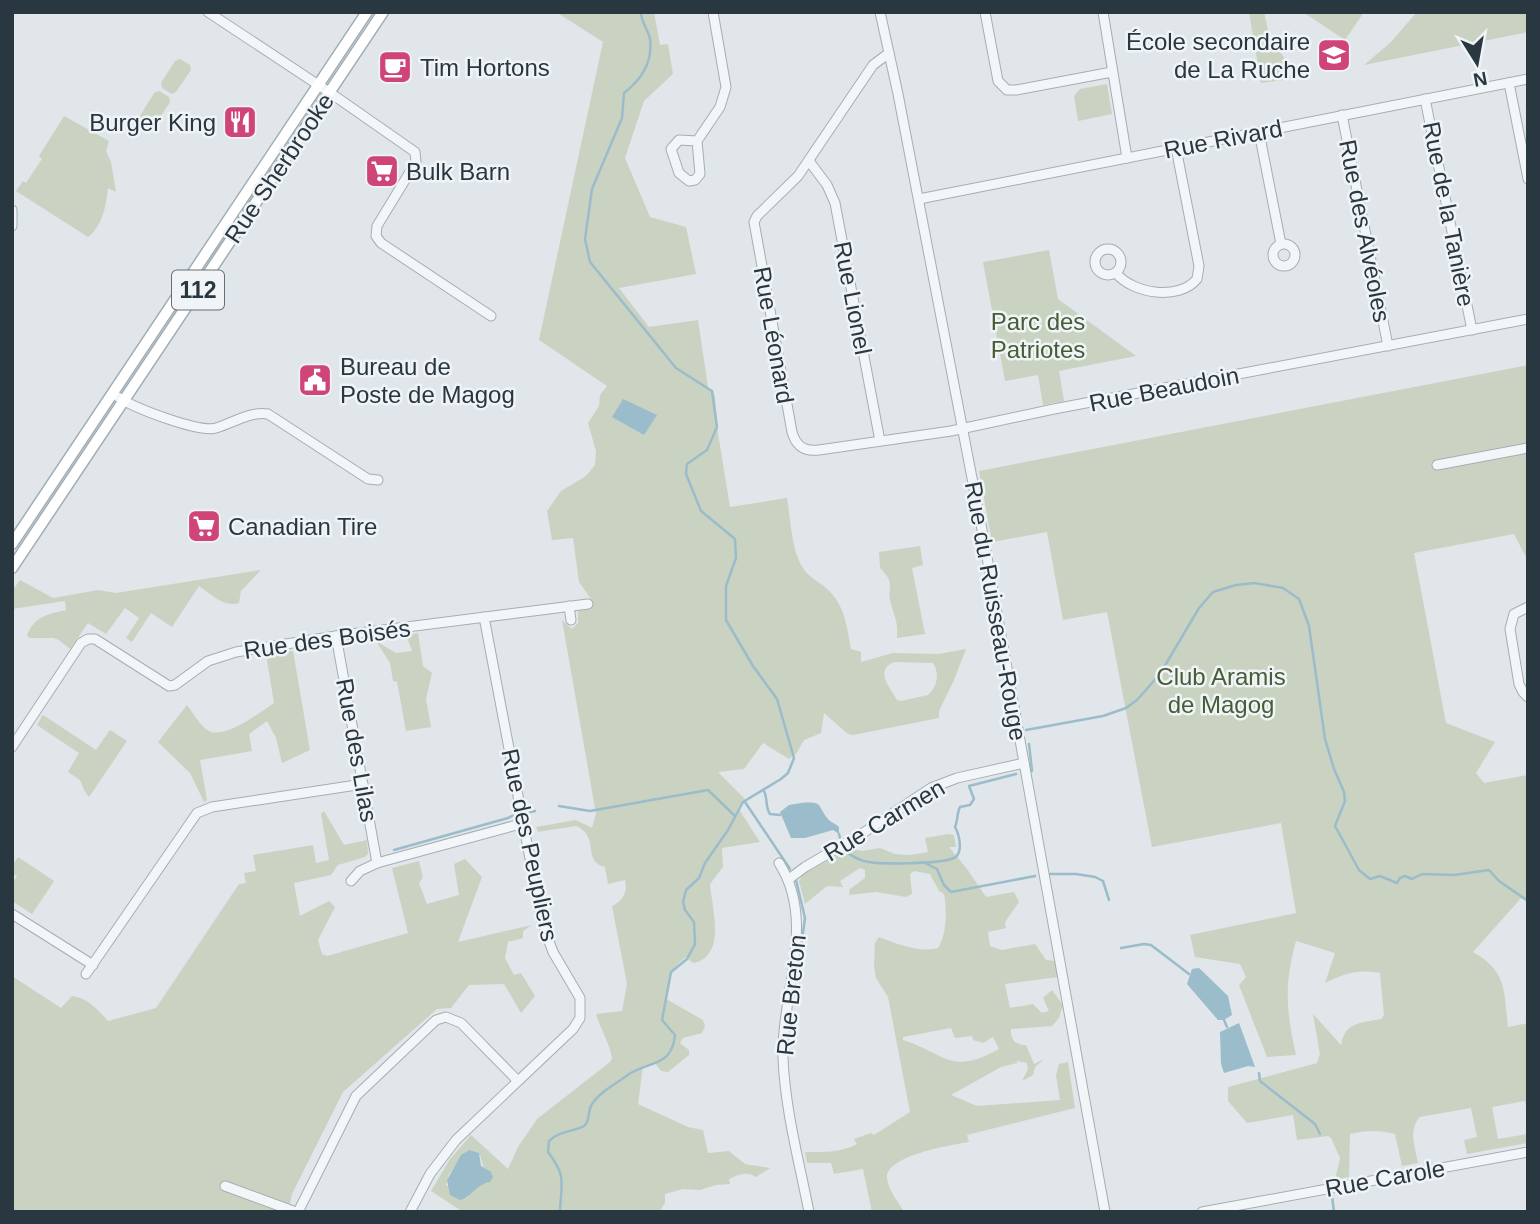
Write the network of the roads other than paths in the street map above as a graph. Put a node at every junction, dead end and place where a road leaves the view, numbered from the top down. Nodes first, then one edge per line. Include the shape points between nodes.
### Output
1 (208, 12) edge
2 (367, 12) edge
3 (383, 12) edge
4 (713, 12) edge
5 (880, 12) edge
6 (985, 12) edge
7 (1103, 12) edge
8 (889, 52) junction
9 (1112, 72) junction
10 (1528, 79) edge
11 (1508, 83) junction
12 (318, 85) junction
13 (329, 92) junction
14 (1426, 99) junction
15 (1342, 116) junction
16 (1259, 132) junction
17 (697, 141) junction
18 (1176, 148) junction
19 (1127, 158) junction
20 (809, 161) junction
21 (1528, 179) edge
22 (919, 199) junction
23 (12, 210) edge
24 (12, 226) edge
25 (1281, 244) dead end
26 (1116, 273) dead end
27 (491, 316) dead end
28 (1528, 319) edge
29 (1472, 330) junction
30 (1388, 346) junction
31 (114, 394) junction
32 (124, 401) junction
33 (962, 429) junction
34 (880, 441) junction
35 (800, 447) joint
36 (1528, 448) edge
37 (1437, 465) dead end
38 (378, 480) dead end
39 (12, 544) edge
40 (12, 568) edge
41 (588, 604) dead end
42 (569, 606) junction
43 (1528, 607) edge
44 (484, 617) junction
45 (571, 620) dead end
46 (336, 636) junction
47 (1528, 696) edge
48 (12, 747) edge
49 (1024, 763) junction
50 (363, 784) junction
51 (524, 824) junction
52 (377, 863) junction
53 (779, 863) dead end
54 (789, 879) junction
55 (351, 881) dead end
56 (12, 914) edge
57 (93, 965) junction
58 (86, 974) dead end
59 (517, 1080) junction
60 (1528, 1153) edge
61 (225, 1186) dead end
62 (297, 1212) edge
63 (411, 1212) edge
64 (809, 1212) edge
65 (1105, 1212) edge
66 (1202, 1212) edge

1 - 12 street
2 - 12 main road, Rue Sherbrooke / 112
3 - 13 main road, Rue Sherbrooke / 112
4 - 17 street via 725,91
5 - 8 street, Rue du Ruisseau-Rouge
6 - 9 street via 998,81 1007,90
7 - 9 street
8 - 20 street via 875,62
8 - 22 street, Rue du Ruisseau-Rouge
9 - 19 street
10 - 11 street, Rue Rivard
11 - 14 street, Rue Rivard
11 - 21 street
12 - 13 street
12 - 31 main road, Rue Sherbrooke / 112
13 - 27 street via 416,155 377,225 378,240
13 - 32 main road, Rue Sherbrooke / 112
14 - 15 street, Rue Rivard
14 - 29 street, Rue de la Tanière
15 - 16 street, Rue Rivard
15 - 30 street, Rue des Alvéoles
16 - 18 street, Rue Rivard
16 - 25 street
17 - 17 street via 701,172 695,180 686,181 671,149 679,140
18 - 19 street, Rue Rivard
18 - 26 street via 1199,266 1197,279 1186,288 1154,293
19 - 22 street, Rue Rivard
20 - 34 street, Rue Lionel via 835,204
20 - 35 street, Rue Léonard via 754,222 792,432
22 - 33 street, Rue du Ruisseau-Rouge
23 - 24 street
28 - 29 street, Rue Beaudoin
29 - 30 street, Rue Beaudoin
30 - 33 street, Rue Beaudoin
31 - 32 street
31 - 39 main road, Rue Sherbrooke / 112
32 - 38 street via 204,429 268,414 368,479
32 - 40 main road, Rue Sherbrooke / 112
33 - 34 street, Rue Beaudoin
33 - 49 street, Rue du Ruisseau-Rouge
34 - 35 street, Rue Beaudoin via 814,451
36 - 37 street
41 - 42 street, Rue des Boisés
42 - 44 street, Rue des Boisés
42 - 45 street
43 - 47 street via 1514,614 1510,629 1519,684
44 - 46 street, Rue des Boisés
44 - 51 street, Rue des Peupliers
46 - 48 street, Rue des Boisés via 226,654 169,687 95,639 88,639
46 - 50 street, Rue des Lilas
49 - 54 street, Rue Carmen via 931,788
49 - 65 street, Rue du Ruisseau-Rouge
50 - 52 street, Rue des Lilas
50 - 57 street via 197,813
51 - 52 street
51 - 59 street, Rue des Peupliers via 544,930 580,998 582,1011 573,1029
52 - 55 street
53 - 54 street, Rue Breton
54 - 64 street, Rue Breton via 798,928 785,1013 784,1065
56 - 57 street
57 - 58 street
59 - 62 street via 461,1023 446,1017 436,1020 356,1096
59 - 63 street, Rue des Peupliers via 446,1151
60 - 66 street, Rue Carole
61 - 62 street

